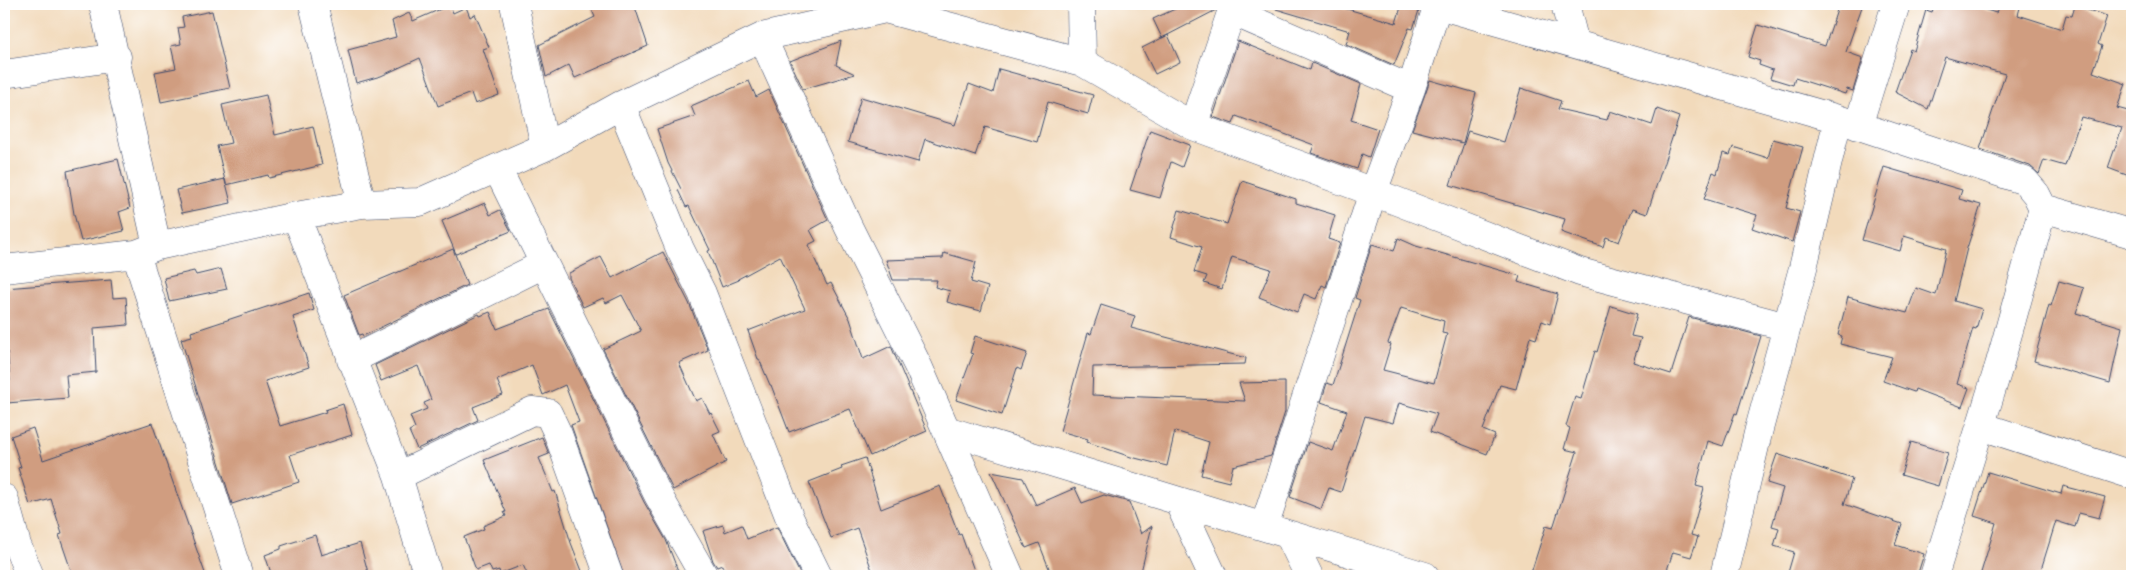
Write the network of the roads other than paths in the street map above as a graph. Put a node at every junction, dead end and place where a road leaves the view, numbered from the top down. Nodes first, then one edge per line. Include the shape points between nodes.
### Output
1 (103, 4) edge
2 (313, 4) edge
3 (514, 4) edge
4 (1081, 4) edge
5 (1438, 4) edge
6 (1564, 4) edge
7 (1896, 4) edge
8 (884, 6) edge
9 (1232, 7) edge
10 (762, 37) junction
11 (1575, 43) junction
12 (117, 57) junction
13 (1082, 62) junction
14 (4, 74) edge
15 (1411, 89) junction
16 (621, 105) junction
17 (1848, 122) junction
18 (1194, 126) junction
19 (545, 147) junction
20 (497, 168) junction
21 (1374, 192) junction
22 (362, 204) junction
23 (2043, 208) junction
24 (296, 216) junction
25 (2132, 234) edge
26 (147, 250) junction
27 (544, 264) junction
28 (4, 269) edge
29 (1787, 327) junction
30 (351, 360) junction
31 (1981, 426) junction
32 (946, 430) junction
33 (2132, 474) edge
34 (398, 476) junction
35 (4, 498) edge
36 (1178, 501) junction
37 (1277, 531) junction
38 (30, 576) edge
39 (239, 576) edge
40 (428, 576) edge
41 (609, 576) edge
42 (704, 576) edge
43 (818, 576) edge
44 (1008, 576) edge
45 (1213, 576) edge
46 (1309, 576) edge
47 (1425, 576) edge
48 (1724, 576) edge
49 (1934, 576) edge

1 - 12 street
2 - 22 street
3 - 19 street
4 - 13 street
5 - 11 street
5 - 15 street
6 - 11 street
7 - 17 street
8 - 10 street
8 - 13 street
9 - 15 street
9 - 18 street
10 - 16 street
10 - 32 street
11 - 17 street
12 - 14 street
12 - 26 street
13 - 18 street
15 - 21 street
16 - 19 street
16 - 43 street via 680,249 702,293 790,519
17 - 23 street via 2025,181
17 - 29 street
18 - 21 street
19 - 20 street
20 - 22 street via 420,202
20 - 27 street
21 - 29 street via 1580,272
21 - 37 street
22 - 24 street
23 - 25 street
23 - 31 street
24 - 26 street
24 - 30 street
26 - 28 street
26 - 39 street
27 - 30 street
27 - 42 street via 658,495
29 - 48 street
30 - 34 street
31 - 33 street
31 - 49 street
32 - 36 street
32 - 44 street
34 - 40 street
34 - 41 street via 532,411 548,413
35 - 38 street via 17,545
36 - 37 street
36 - 45 street
37 - 46 street
37 - 47 street

